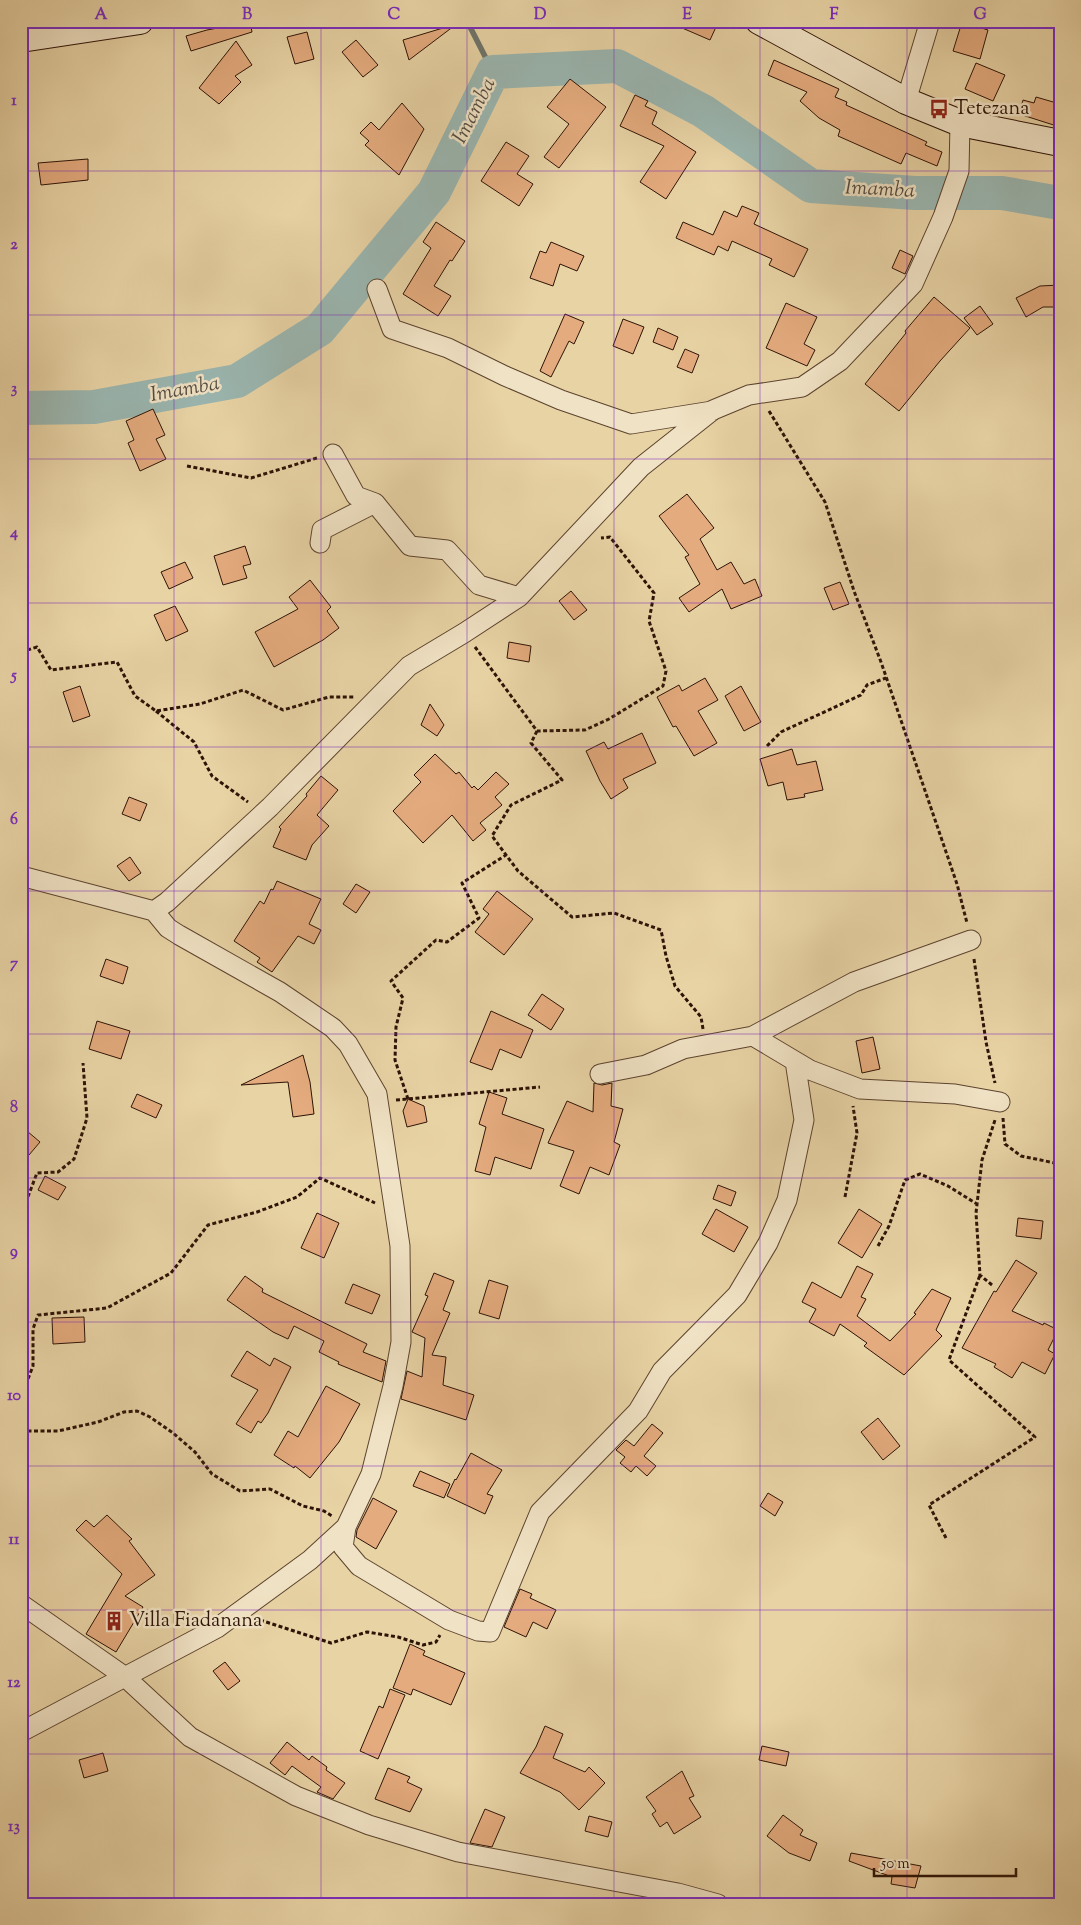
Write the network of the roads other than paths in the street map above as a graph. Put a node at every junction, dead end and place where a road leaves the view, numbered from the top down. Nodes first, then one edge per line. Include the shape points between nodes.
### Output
1 (140, 21) edge
2 (759, 21) edge
3 (930, 21) edge
4 (21, 39) edge
5 (906, 101) junction
6 (960, 123) junction
7 (1060, 143) edge
8 (377, 289) dead end
9 (713, 410) junction
10 (332, 454) road end
11 (375, 503) junction
12 (320, 543) dead end
13 (519, 597) junction
14 (21, 876) edge
15 (154, 911) junction
16 (971, 940) road end
17 (753, 1036) junction
18 (795, 1061) junction
19 (600, 1074) dead end
20 (1000, 1102) road end
21 (346, 1527) junction
22 (21, 1604) edge
23 (124, 1676) junction
24 (21, 1732) edge
25 (718, 1904) edge

1 - 4 street
2 - 5 street
3 - 5 street
5 - 6 street
6 - 7 street
6 - 9 street via 959,171 943,217 913,284 840,361 802,387 749,395
8 - 9 street via 392,329 448,348 561,400 631,424
9 - 13 street via 641,467
10 - 11 street via 356,496
11 - 12 street via 322,530
11 - 13 street via 410,546 447,550 478,585
13 - 15 street via 409,666 263,813
14 - 15 street
15 - 21 street via 168,928 280,992 332,1028 348,1044 377,1094 400,1246 401,1342 371,1474
16 - 17 street via 854,982
17 - 18 street
17 - 19 street via 683,1049 646,1065
18 - 20 street via 860,1090 955,1094
18 - 21 street via 804,1120 787,1200 768,1243 737,1295 662,1370 638,1411 540,1512 490,1632 450,1620 359,1566 343,1547
21 - 23 street via 310,1560 238,1614
22 - 23 street
23 - 24 street
23 - 25 street via 190,1737 296,1796 368,1826 458,1852 678,1893

